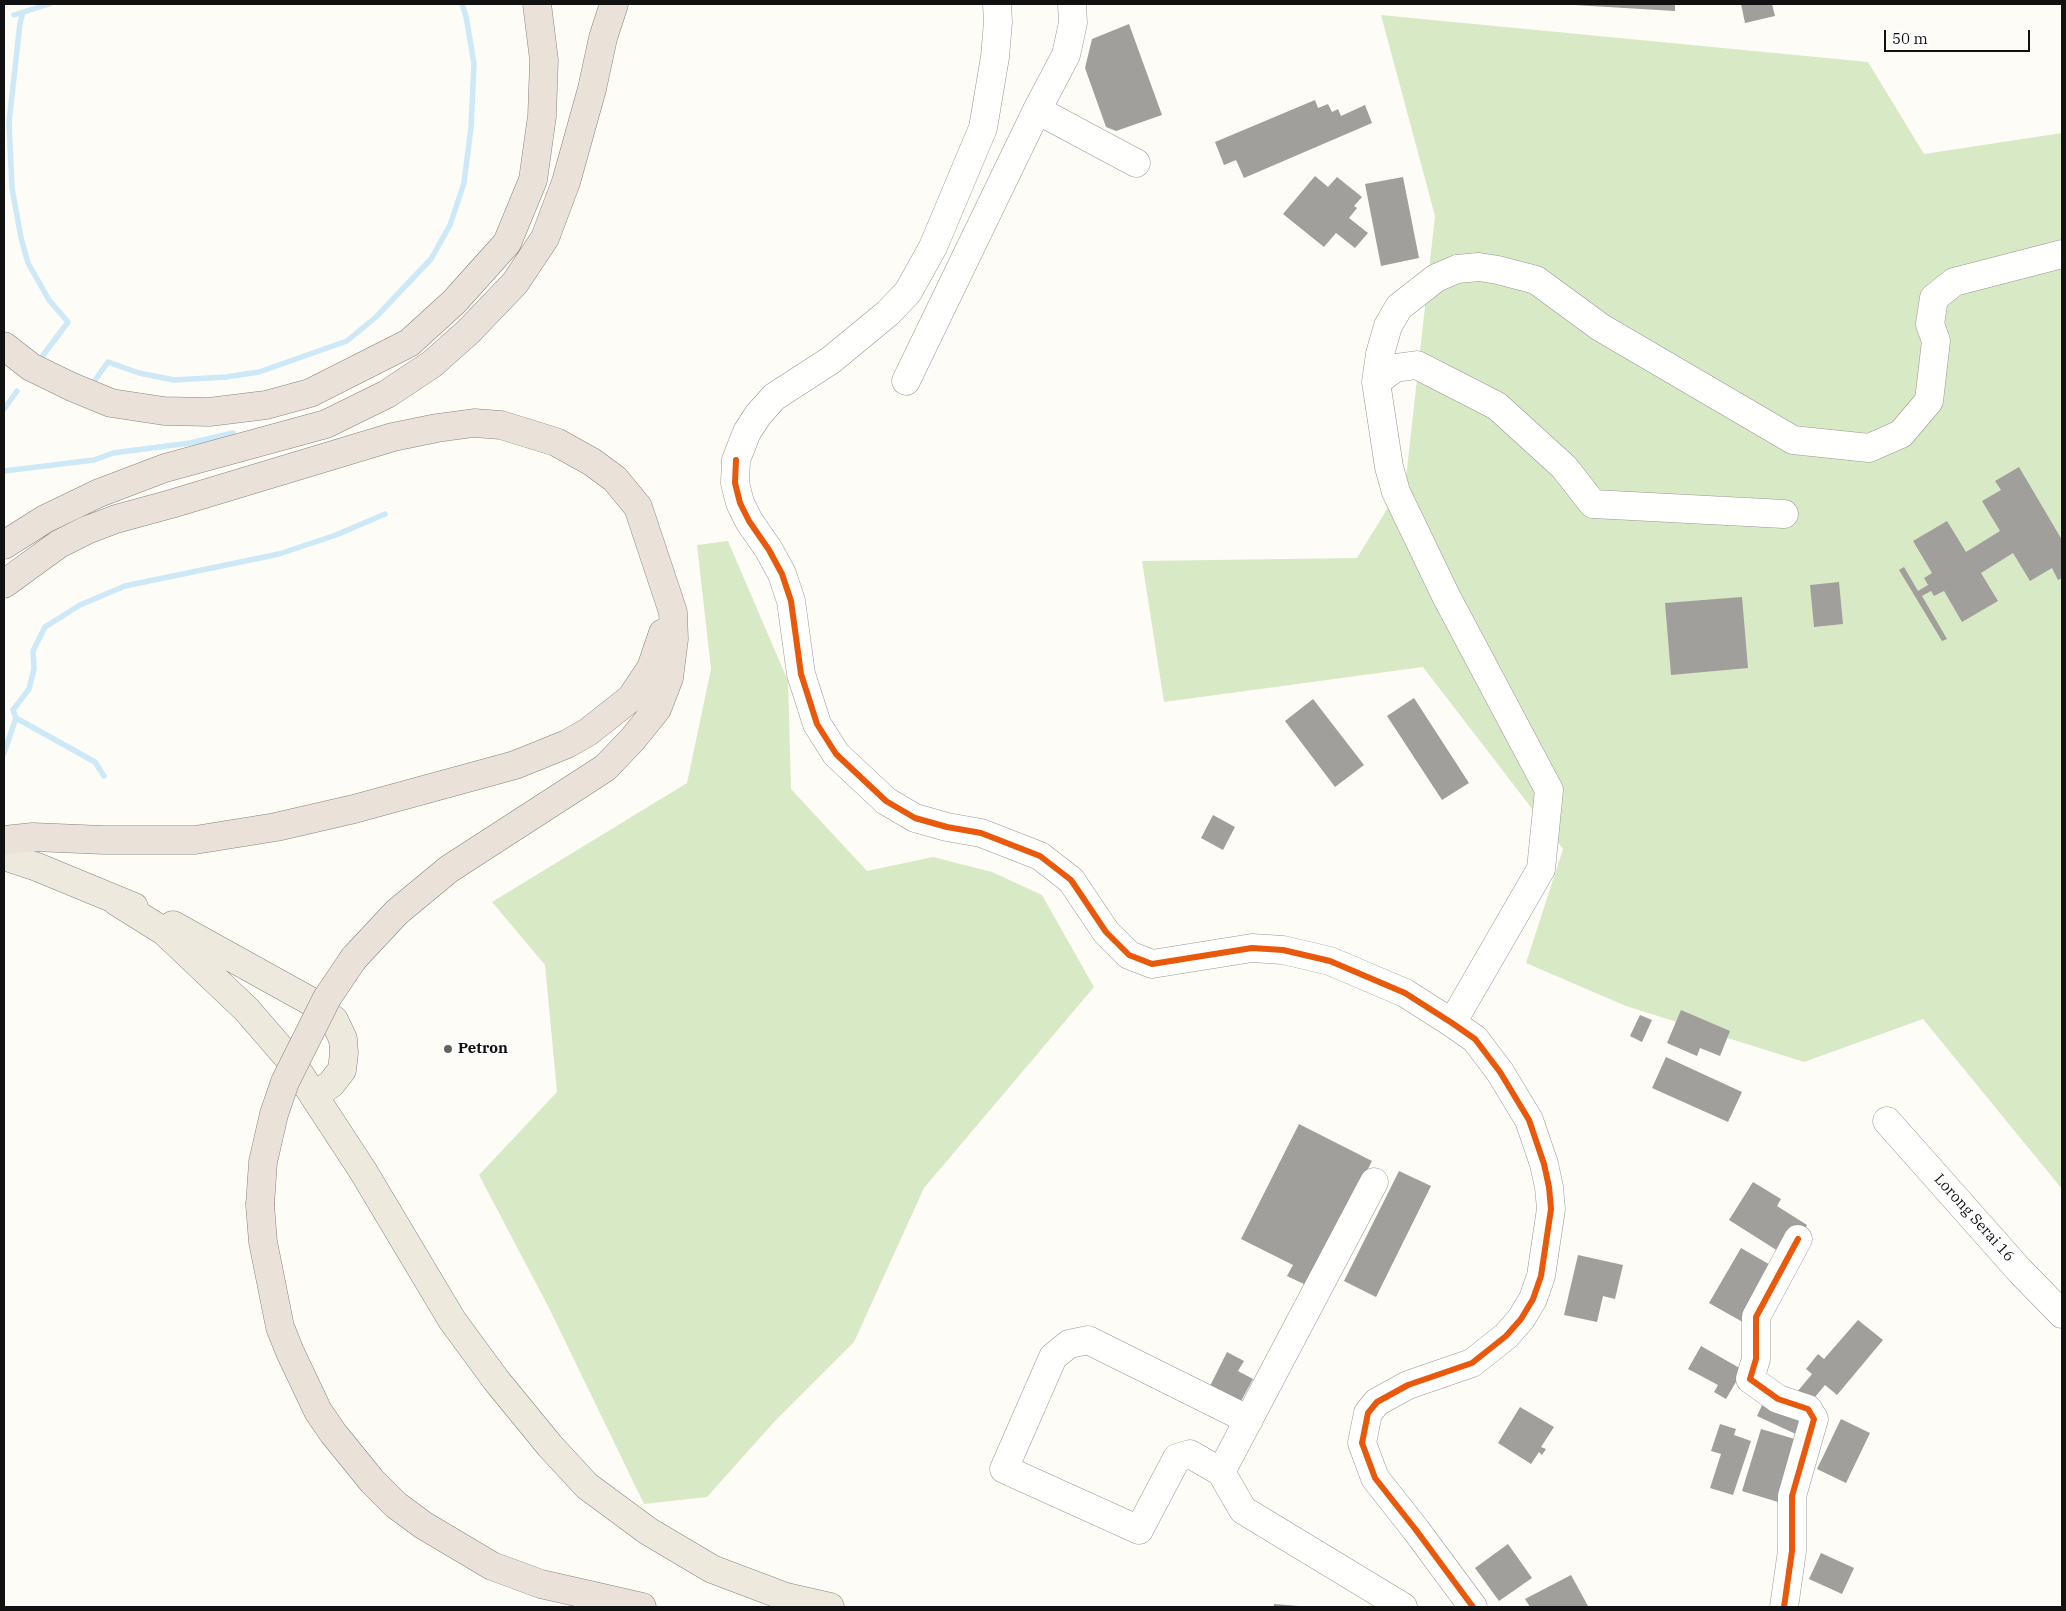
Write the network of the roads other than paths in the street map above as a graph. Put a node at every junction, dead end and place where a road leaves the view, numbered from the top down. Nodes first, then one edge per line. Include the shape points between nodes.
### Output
1 (537, 4) edge
2 (614, 4) edge
3 (996, 4) edge
4 (1072, 4) edge
5 (1037, 110) junction
6 (1136, 163) dead end
7 (2062, 254) edge
8 (4, 346) edge
9 (906, 381) dead end
10 (1376, 382) junction
11 (1784, 514) dead end
12 (4, 545) edge
13 (4, 584) edge
14 (674, 612) junction
15 (4, 840) edge
16 (4, 856) edge
17 (117, 902) junction
18 (1452, 1023) junction
19 (314, 1096) junction
20 (1887, 1120) dead end
21 (1374, 1182) dead end
22 (1798, 1238) dead end
23 (2062, 1314) edge
24 (1248, 1420) junction
25 (1221, 1472) junction
26 (642, 1607) edge
27 (830, 1607) edge
28 (1403, 1607) edge
29 (1472, 1607) edge
30 (1784, 1607) edge

1 - 8 highway via 544,60 542,116 533,180 507,243 454,302 409,343 310,394 266,405 209,412 164,411 111,403 31,367
2 - 12 highway via 566,182 545,238 515,283 432,364 387,394 326,424 165,468 72,505
3 - 18 street via 995,57 983,128 933,247 908,292 854,342 774,398 752,424 736,460 735,483 740,502 782,574 791,601 801,674 817,724 836,754 886,801 915,818 981,833 1040,856 1071,880 1106,932 1129,955 1152,964 1252,948 1283,950 1330,961 1405,993
4 - 5 street via 1073,23 1066,55
5 - 6 street
5 - 9 street
7 - 10 street via 1954,282 1934,298 1930,324 1936,341 1929,401 1901,434 1869,448 1793,440 1600,327 1536,280 1479,267 1457,269 1436,278 1399,307 1388,326
10 - 11 street via 1396,368 1417,365 1497,406 1564,467 1593,504
10 - 18 street via 1388,467 1396,492 1446,596 1549,790 1541,869
13 - 14 highway via 59,544 116,518 393,437 474,423 501,425 556,442 615,479 638,507
14 - 15 highway via 651,668 631,698 588,732 515,765 354,809 276,827 195,840 33,837
14 - 26 highway, bridge via 668,678 657,709 632,740 605,768 449,869 396,912 354,958 327,998 285,1082 262,1162 260,1205 263,1242 280,1327 290,1352 318,1411 372,1480 423,1526 492,1566 541,1584
16 - 17 main road
17 - 19 main road via 165,932 247,1010 291,1061
17 - 19 main road via 150,912 310,1001 329,1016 343,1039 344,1061 342,1070 331,1084
18 - 29 street via 1475,1039 1529,1120 1550,1194 1542,1276 1521,1319 1506,1336 1472,1363 1408,1385 1377,1402 1368,1413 1362,1443 1375,1478
19 - 27 main road via 364,1171 452,1320 502,1388 588,1486 648,1531 712,1569 786,1596
20 - 23 street, Lorong Serai 16
21 - 24 street
22 - 30 street via 1756,1317 1756,1359 1750,1379 1778,1399 1808,1409 1814,1419 1792,1496 1792,1551
24 - 25 street
24 - 25 street via 1088,1340 1070,1344 1053,1358 1004,1469 1139,1530 1177,1458 1190,1454
25 - 28 street via 1243,1510

